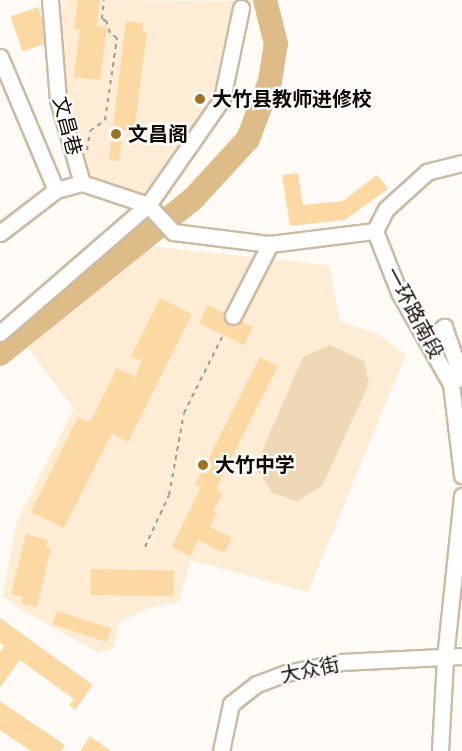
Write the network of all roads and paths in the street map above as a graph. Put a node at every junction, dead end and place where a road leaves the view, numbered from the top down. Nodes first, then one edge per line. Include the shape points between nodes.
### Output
1 (45, 0) edge
2 (50, 0) edge
3 (104, 0) edge
4 (241, 8) dead end
5 (51, 17) junction
6 (0, 57) edge
7 (87, 149) dead end
8 (462, 163) edge
9 (82, 183) junction
10 (56, 190) junction
11 (148, 205) junction
12 (375, 231) junction
13 (0, 233) edge
14 (270, 244) junction
15 (234, 316) dead end
16 (0, 333) edge
17 (222, 337) dead end
18 (428, 340) junction
19 (462, 379) edge
20 (462, 475) edge
21 (462, 496) edge
22 (145, 548) dead end
23 (462, 656) edge
24 (445, 658) junction
25 (220, 751) edge
26 (440, 751) edge

1 - 5 street
2 - 5 street, 文昌巷
3 - 7 path via 102,20 117,38 105,120 90,131
4 - 11 street via 222,99
5 - 9 street, 文昌巷 via 58,100
6 - 10 street
8 - 12 street via 427,172 386,209
9 - 10 street
9 - 11 street, 文昌巷
10 - 13 street
11 - 14 street via 173,232
11 - 16 street
12 - 14 street
12 - 18 street, 一环路南段 via 399,292
14 - 15 street
17 - 22 path via 187,405 169,495
18 - 19 street via 444,327
18 - 20 street, 一环路南段 via 452,384
21 - 24 street
23 - 24 street, 大众街
24 - 25 street, 大众街 via 341,662 286,673 256,684 231,704
24 - 26 street

